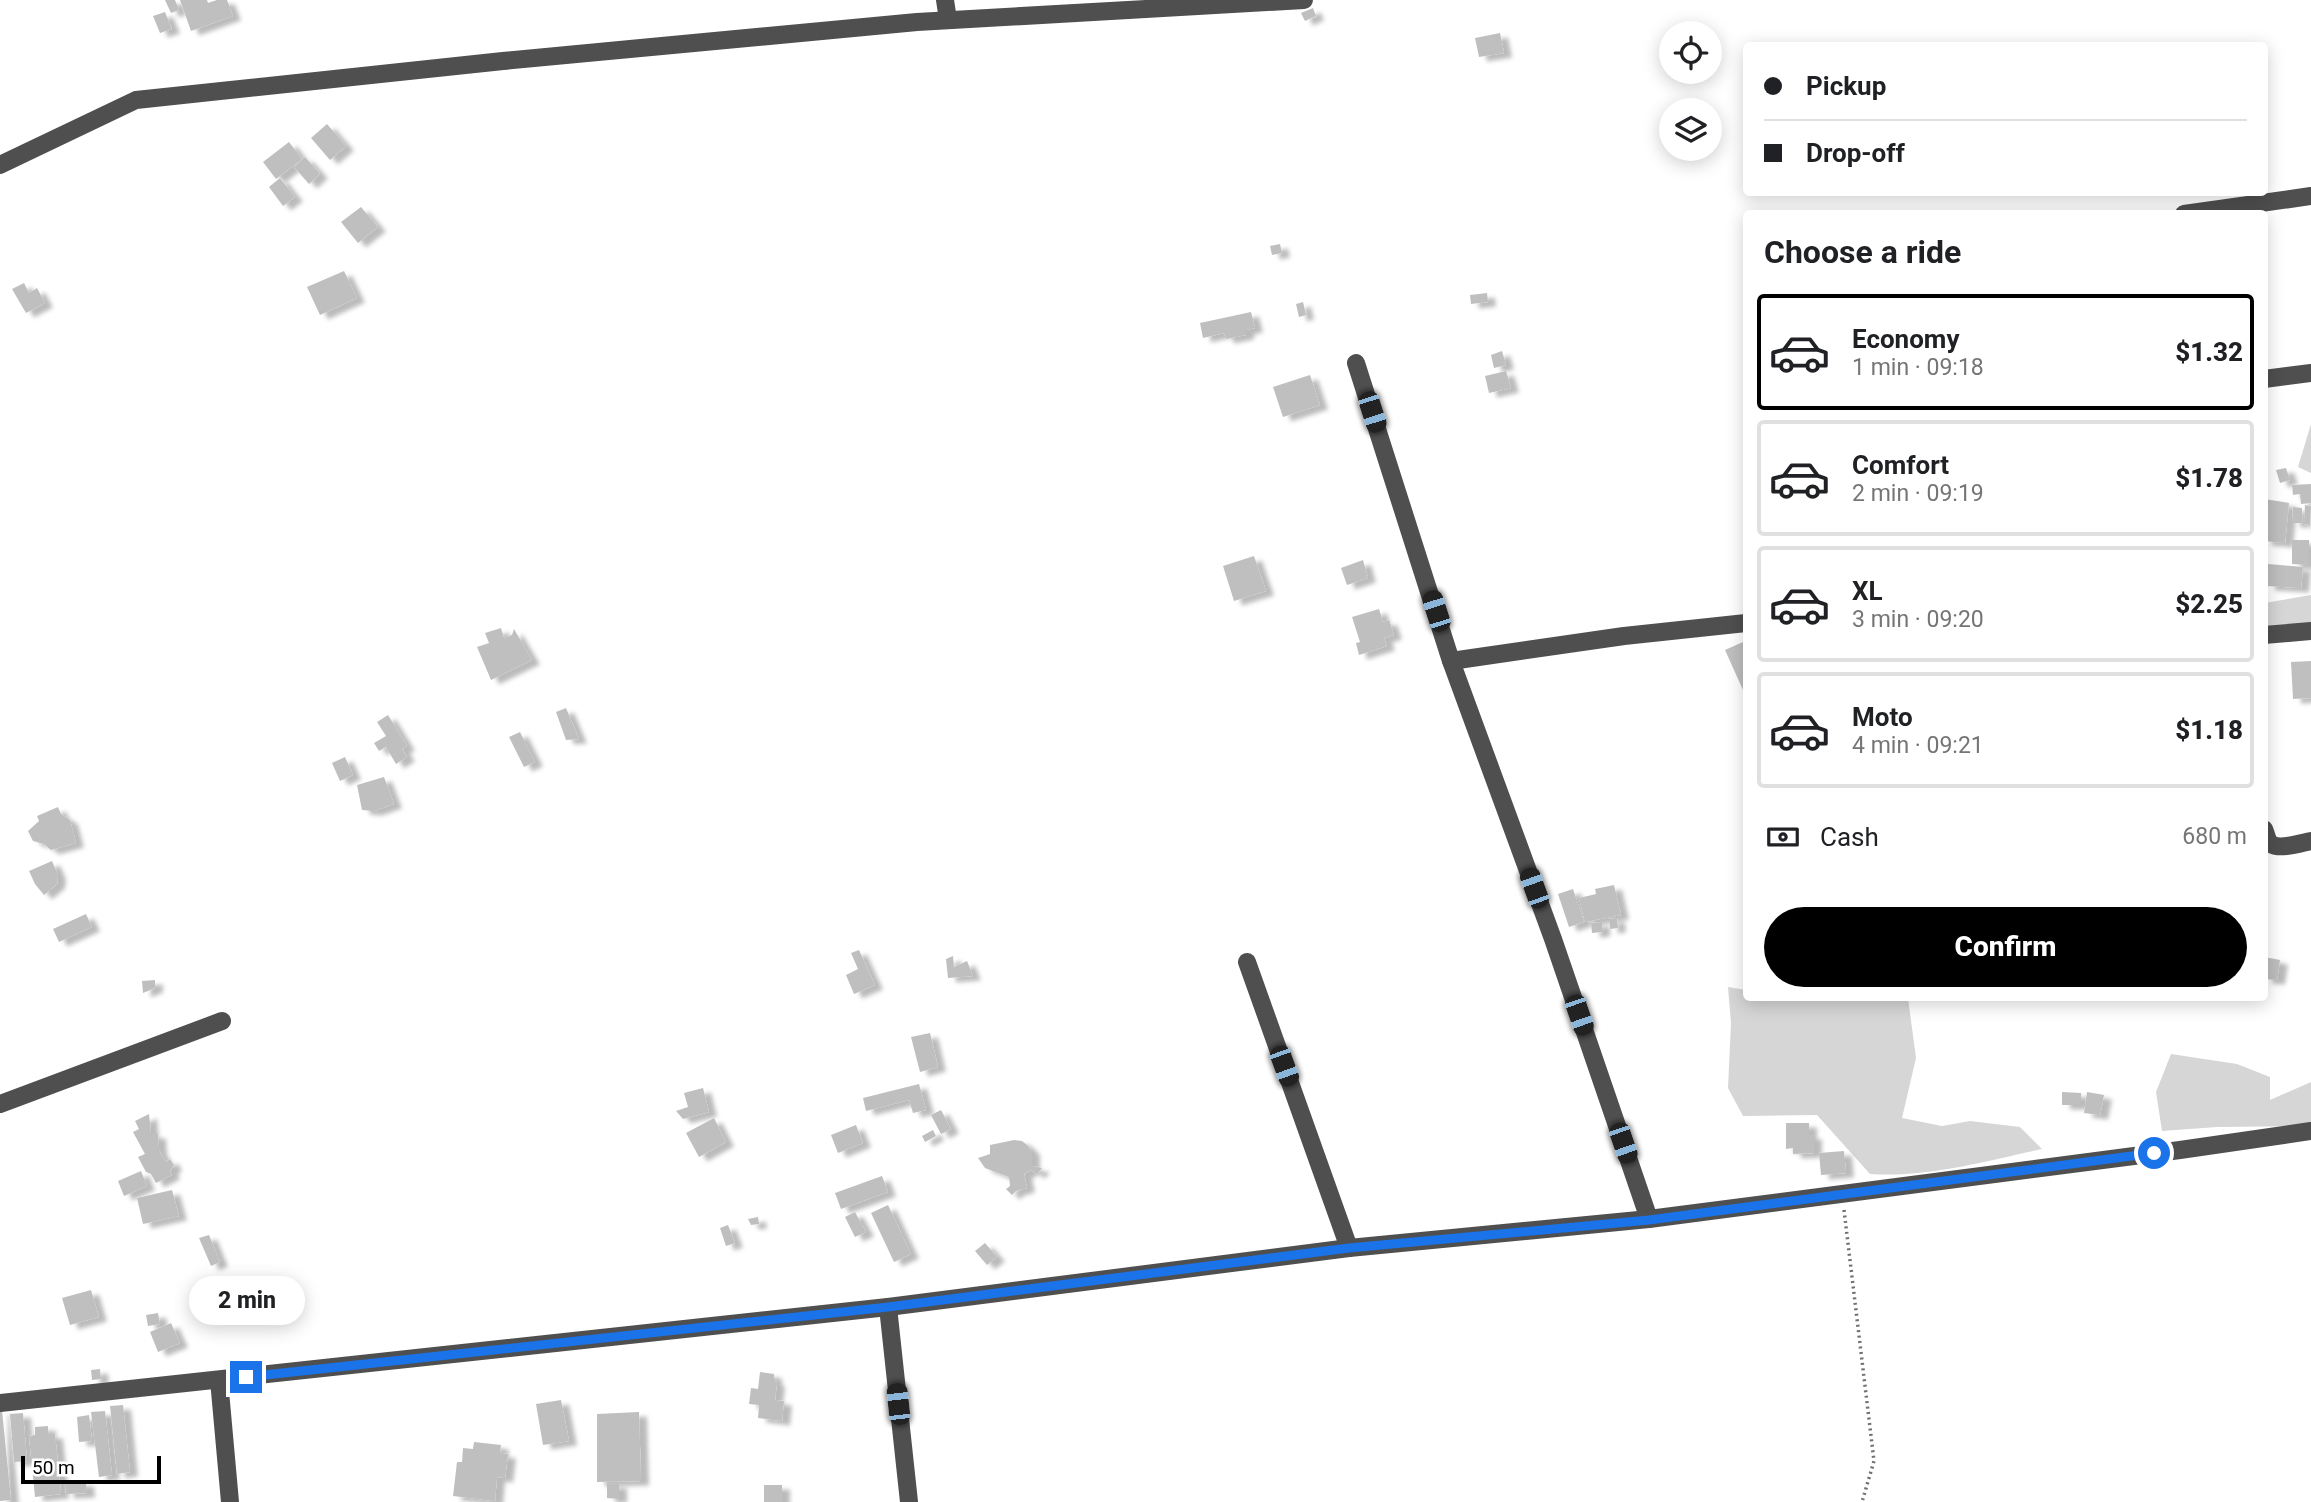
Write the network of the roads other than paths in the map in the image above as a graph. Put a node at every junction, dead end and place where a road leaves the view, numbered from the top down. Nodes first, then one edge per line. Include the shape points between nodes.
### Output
1 (945, 0) edge
2 (1304, 0) edge
3 (948, 20) junction
4 (0, 165) edge
5 (2311, 196) edge
6 (2212, 210) edge
7 (1356, 363) dead end
8 (2311, 373) edge
9 (2268, 378) edge
10 (1743, 623) edge
11 (2311, 631) edge
12 (2268, 635) edge
13 (1451, 661) junction
14 (2268, 839) edge
15 (2311, 841) edge
16 (1247, 962) dead end
17 (222, 1021) dead end
18 (0, 1104) edge
19 (2311, 1131) edge
20 (1649, 1220) junction
21 (1349, 1248) junction
22 (888, 1307) junction
23 (219, 1380) junction
24 (0, 1404) edge
25 (230, 1502) edge
26 (909, 1502) edge

1 - 3 street
2 - 3 street
3 - 4 street via 136,100
5 - 6 street
7 - 13 street
8 - 9 street
10 - 13 street
11 - 12 street
13 - 20 street
14 - 15 street via 2272,845 2283,846
16 - 21 street
17 - 18 street
19 - 20 street
20 - 21 street
21 - 22 street
22 - 23 street
22 - 26 street
23 - 24 street
23 - 25 street

